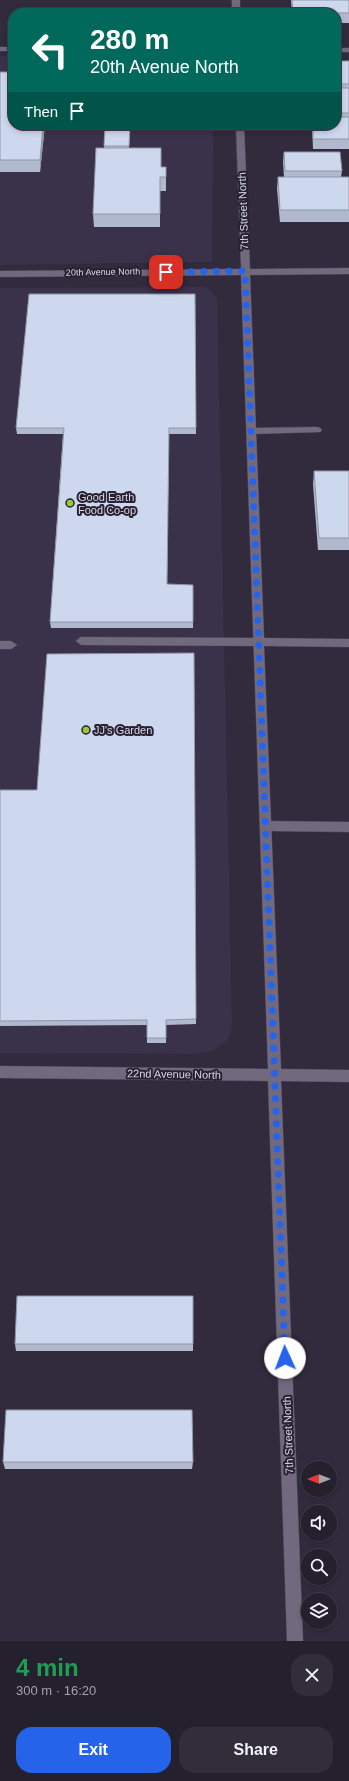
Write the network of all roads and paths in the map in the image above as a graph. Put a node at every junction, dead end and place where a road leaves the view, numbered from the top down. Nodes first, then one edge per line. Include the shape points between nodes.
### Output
1 (240, 130) edge
2 (245, 271) junction
3 (349, 271) edge
4 (0, 274) edge
5 (317, 430) dead end
6 (252, 431) junction
7 (81, 641) dead end
8 (260, 642) junction
9 (349, 643) edge
10 (267, 826) junction
11 (349, 827) edge
12 (0, 1072) edge
13 (276, 1075) junction
14 (349, 1076) edge
15 (295, 1641) edge

1 - 2 street, 7th Street North
2 - 3 street, 20th Avenue North
2 - 4 street, 20th Avenue North
2 - 6 street, 7th Street North
5 - 6 street
6 - 8 street, 7th Street North
7 - 8 street
8 - 9 street
8 - 10 street, 7th Street North
10 - 11 street
10 - 13 street, 7th Street North
12 - 13 street, 22nd Avenue North
13 - 14 street, 22nd Avenue North
13 - 15 street, 7th Street North

